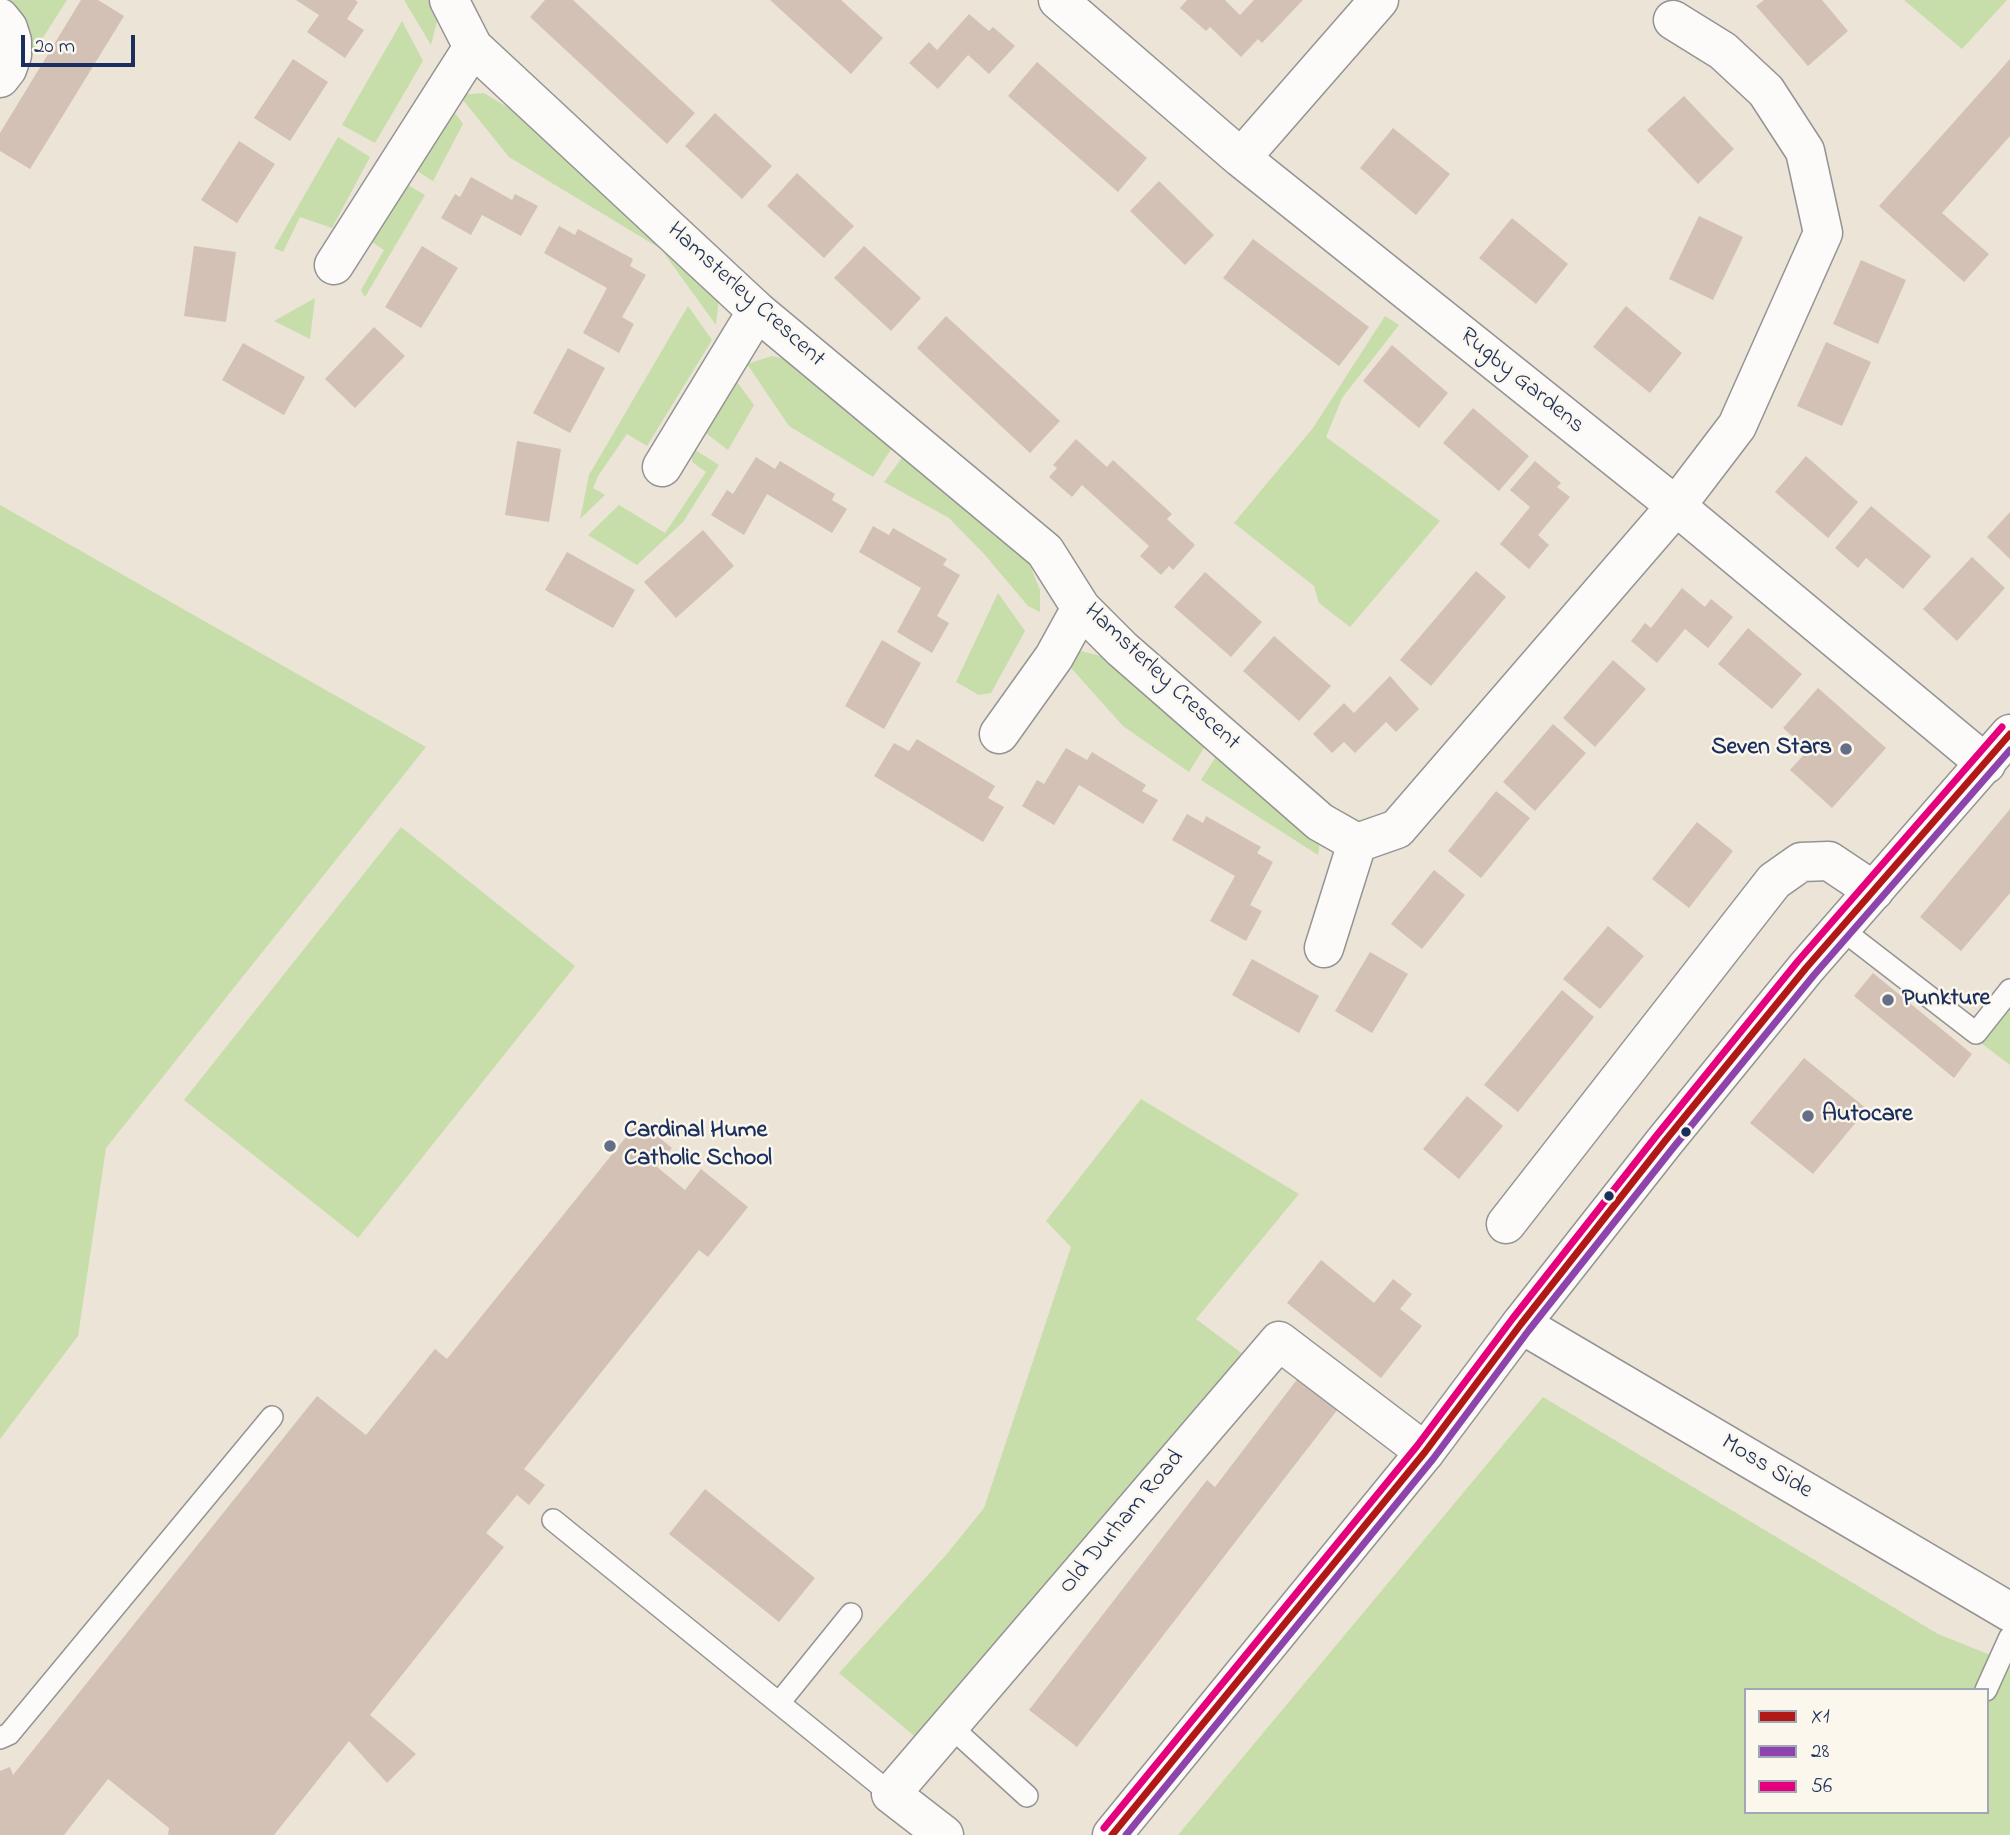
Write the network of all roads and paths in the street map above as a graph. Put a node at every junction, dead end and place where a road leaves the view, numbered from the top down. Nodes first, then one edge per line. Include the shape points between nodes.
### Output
1 (449, 0) edge
2 (1058, 0) edge
3 (1379, 0) edge
4 (0, 18) edge
5 (1672, 20) dead end
6 (473, 47) junction
7 (0, 78) edge
8 (1241, 158) junction
9 (334, 265) dead end
10 (757, 312) junction
11 (662, 467) dead end
12 (1676, 506) junction
13 (1081, 608) junction
14 (999, 734) dead end
15 (2010, 734) edge
16 (1986, 764) junction
17 (1357, 843) junction
18 (1874, 891) junction
19 (1840, 928) junction
20 (1324, 948) dead end
21 (2010, 989) edge
22 (1506, 1224) dead end
23 (1521, 1324) junction
24 (272, 1417) dead end
25 (1425, 1452) junction
26 (553, 1520) dead end
27 (2010, 1612) edge
28 (851, 1615) dead end
29 (2010, 1636) edge
30 (1987, 1688) edge
31 (779, 1703) junction
32 (950, 1726) junction
33 (0, 1738) edge
34 (891, 1794) junction
35 (1027, 1796) dead end
36 (944, 1835) edge
37 (1112, 1835) edge

1 - 6 street, Hamsterley Crescent
2 - 8 street, Rugby Gardens
3 - 8 street
4 - 7 street via 8,28 12,55
5 - 12 street via 1723,51 1766,91 1805,151 1823,233 1737,426
6 - 9 street
6 - 10 street, Hamsterley Crescent
8 - 12 street, Rugby Gardens
10 - 11 street
10 - 13 street, Hamsterley Crescent via 1045,551
12 - 16 street, Rugby Gardens
12 - 17 street via 1397,829
13 - 14 street via 1054,657
13 - 17 street, Hamsterley Crescent via 1320,822
15 - 16 street
16 - 18 street
17 - 20 street
18 - 19 street
18 - 22 street via 1829,861 1801,862 1774,881
19 - 21 lane via 1976,1033
19 - 23 street
23 - 25 street
23 - 27 street, Moss Side
24 - 33 lane via 9,1734
25 - 32 street, Old Durham Road via 1279,1341
25 - 37 street
26 - 31 lane
28 - 31 lane
29 - 30 lane
31 - 34 lane
32 - 34 street, Old Durham Road
32 - 35 lane
34 - 36 street

